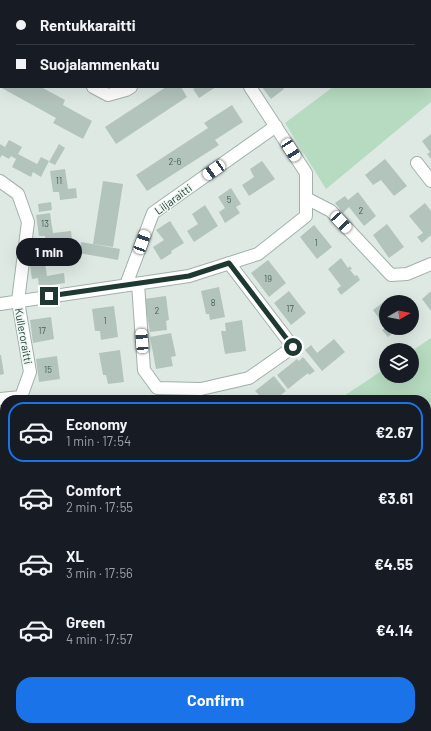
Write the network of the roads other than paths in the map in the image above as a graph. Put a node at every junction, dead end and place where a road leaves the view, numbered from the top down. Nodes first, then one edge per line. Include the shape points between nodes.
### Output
1 (95, 88) edge
2 (129, 88) edge
3 (251, 88) edge
4 (276, 126) junction
5 (417, 163) dead end
6 (431, 181) edge
7 (0, 182) edge
8 (306, 198) junction
9 (229, 263) junction
10 (431, 264) edge
11 (132, 284) junction
12 (18, 301) junction
13 (0, 304) edge
14 (21, 395) edge

1 - 2 street via 108,95
3 - 4 street
4 - 8 street via 306,173
4 - 11 street, Liljaraitti via 153,213
5 - 6 street
7 - 12 street via 18,194 28,222
8 - 9 street via 306,216 258,254
8 - 10 street via 331,211 391,275 407,274
9 - 11 street via 189,276
9 - 11 street via 293,347 249,378 201,390 157,388 144,370
11 - 12 street
12 - 13 street
12 - 14 street, Kulleroraitti via 30,372

